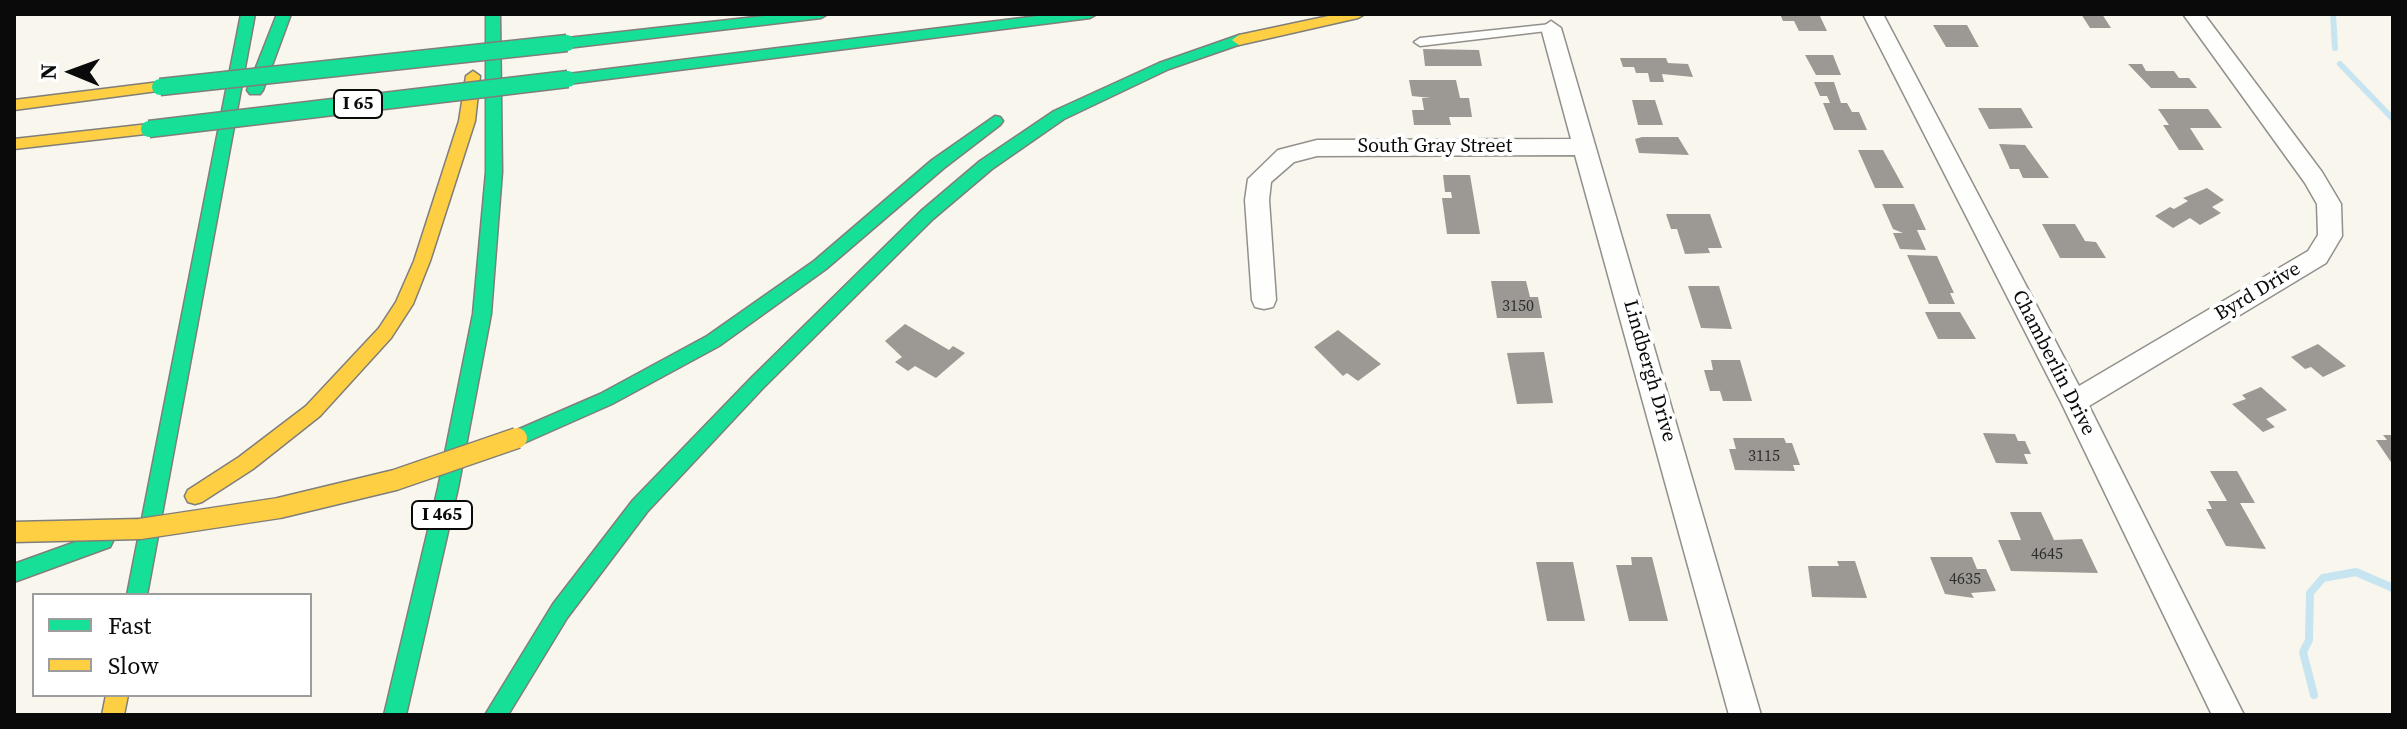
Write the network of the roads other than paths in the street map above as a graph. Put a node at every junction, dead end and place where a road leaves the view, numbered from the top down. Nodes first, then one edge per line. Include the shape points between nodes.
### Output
1 (248, 14) edge
2 (284, 14) edge
3 (476, 14) edge
4 (493, 14) edge
5 (688, 14) edge
6 (821, 14) edge
7 (1090, 14) edge
8 (1358, 14) edge
9 (1873, 14) edge
10 (2193, 14) edge
11 (1551, 28) joint
12 (516, 29) dead end
13 (567, 37) junction
14 (1420, 42) dead end
15 (14, 105) edge
16 (1015, 108) dead end
17 (14, 144) edge
18 (1585, 147) junction
19 (494, 172) junction
20 (1264, 300) dead end
21 (176, 399) junction
22 (2074, 402) junction
23 (14, 532) edge
24 (14, 573) edge
25 (137, 593) edge
26 (395, 715) edge
27 (496, 715) edge
28 (1745, 715) edge
29 (2228, 715) edge

1 - 21 highway
2 - 21 highway via 261,71
3 - 24 highway, bridge via 467,121 422,261 404,304 361,363 313,411 195,496 103,541
4 - 19 highway, I 465
5 - 13 highway
6 - 13 highway, I 65
7 - 17 highway, I 65, bridge
8 - 27 highway via 1248,37 1164,66 1059,115 986,165 927,215 640,506 560,611
9 - 22 street, Chamberlin Drive
10 - 22 street, Byrd Drive via 2314,178 2329,204 2330,236 2317,257
11 - 14 lane
11 - 18 street, Lindbergh Drive
12 - 19 highway
13 - 15 highway, I 65, bridge via 509,49
16 - 23 highway, bridge via 957,149 820,265 713,341 606,399 517,438 395,480 266,510 140,529
18 - 20 street, South Gray Street via 1317,148 1286,156 1260,179
18 - 28 street, Lindbergh Drive
19 - 26 highway, I 465 via 473,368
21 - 25 highway
22 - 29 street, Chamberlin Drive

